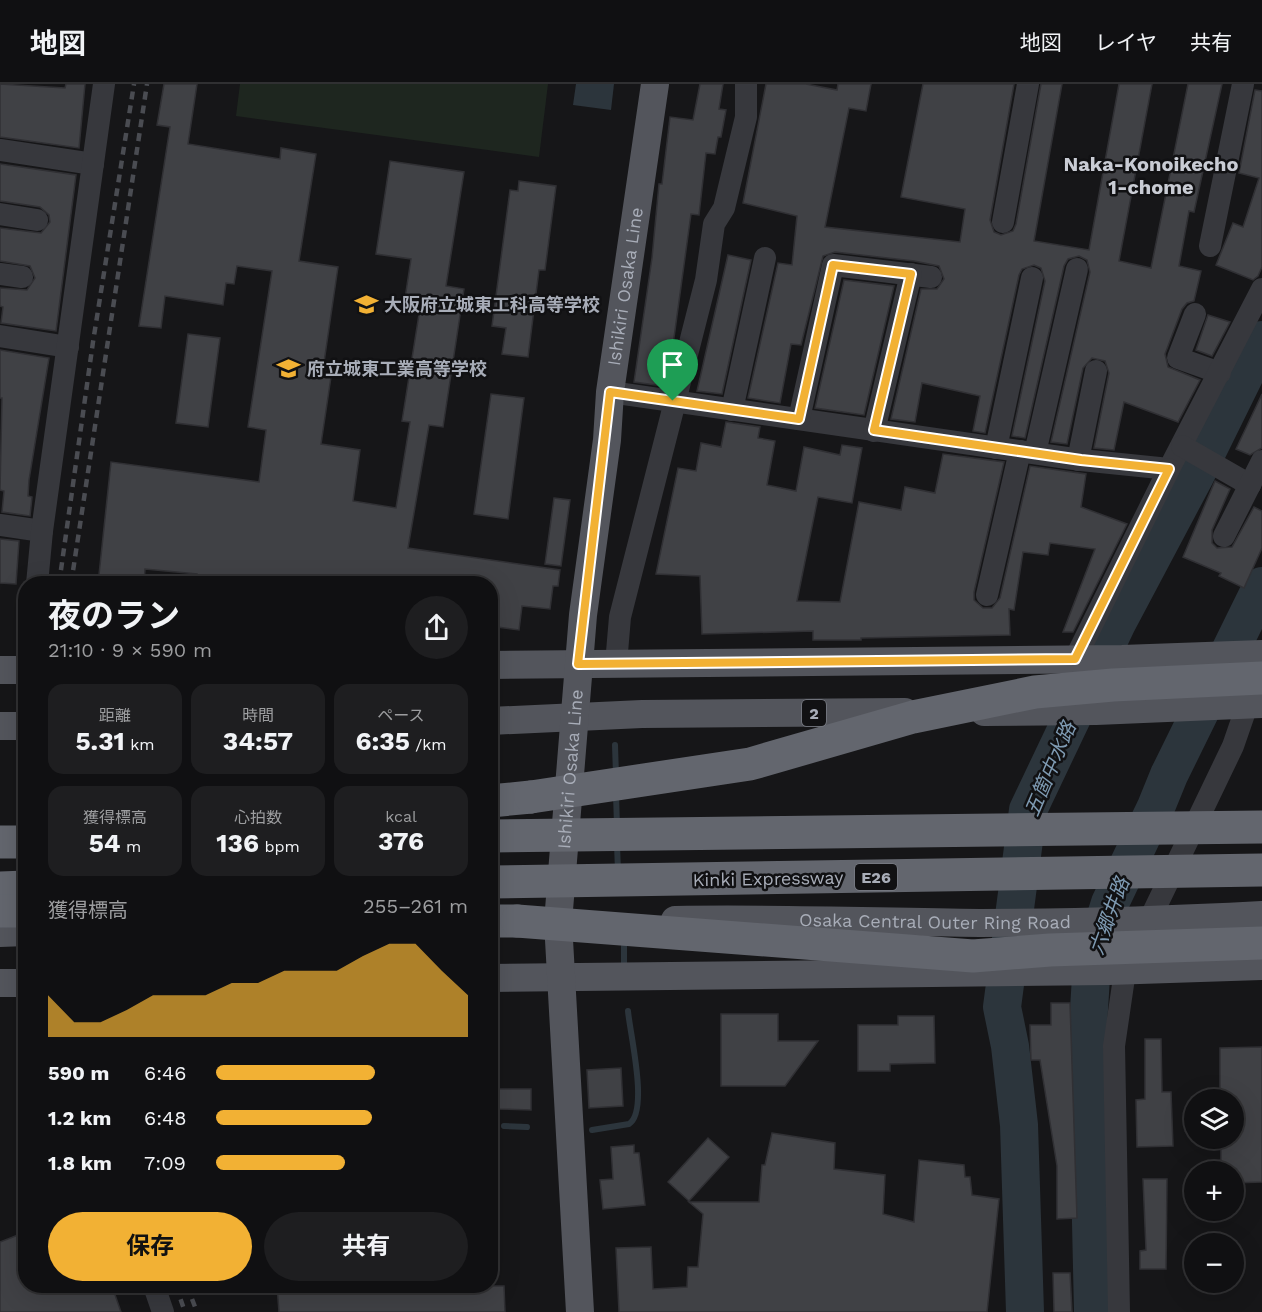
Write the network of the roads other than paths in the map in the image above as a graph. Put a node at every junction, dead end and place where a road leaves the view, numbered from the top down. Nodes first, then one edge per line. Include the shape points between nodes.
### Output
1 (104, 84) edge
2 (655, 84) edge
3 (746, 84) edge
4 (1028, 84) edge
5 (1243, 84) edge
6 (0, 150) edge
7 (93, 164) junction
8 (0, 214) edge
9 (38, 220) dead end
10 (1003, 222) dead end
11 (1210, 246) dead end
12 (765, 258) dead end
13 (1077, 269) dead end
14 (1032, 278) dead end
15 (1262, 289) edge
16 (1195, 314) dead end
17 (0, 336) edge
18 (68, 347) junction
19 (1096, 371) dead end
20 (1220, 373) junction
21 (610, 392) junction
22 (673, 401) junction
23 (732, 410) junction
24 (799, 419) junction
25 (874, 430) junction
26 (996, 448) junction
27 (1188, 450) junction
28 (1028, 452) junction
29 (1078, 460) junction
30 (1262, 461) edge
31 (1169, 469) junction
32 (1250, 485) junction
33 (0, 525) edge
34 (42, 531) junction
35 (1224, 536) dead end
36 (38, 576) edge
37 (987, 595) dead end
38 (1077, 659) junction
39 (578, 664) junction
40 (616, 664) junction
41 (498, 665) edge
42 (0, 670) edge
43 (18, 670) edge
44 (1253, 680) edge
45 (575, 718) junction
46 (498, 721) edge
47 (0, 726) edge
48 (18, 726) edge
49 (498, 800) edge
50 (1262, 811) edge
51 (1262, 827) edge
52 (1262, 834) edge
53 (498, 836) edge
54 (0, 842) edge
55 (18, 842) edge
56 (1262, 870) edge
57 (498, 882) edge
58 (18, 887) edge
59 (0, 888) edge
60 (0, 911) edge
61 (18, 911) edge
62 (1262, 915) edge
63 (1137, 921) junction
64 (498, 922) edge
65 (558, 922) junction
66 (498, 926) edge
67 (18, 932) edge
68 (0, 933) edge
69 (1262, 943) edge
70 (1262, 966) edge
71 (1117, 971) junction
72 (498, 978) edge
73 (559, 978) junction
74 (0, 983) edge
75 (18, 983) edge
76 (156, 1293) edge
77 (163, 1312) edge
78 (580, 1312) edge
79 (1119, 1312) edge

1 - 7 street
2 - 21 main road, Ishikiri Osaka Line
3 - 22 street via 746,117 724,208 714,224 706,280
4 - 10 street
5 - 11 street
6 - 7 street
7 - 18 street
8 - 9 street
12 - 23 street
13 - 28 street
14 - 26 street
15 - 20 street
16 - 20 street via 1178,358
17 - 18 street
18 - 34 street
19 - 29 street
20 - 27 street
21 - 22 street
21 - 39 main road, Ishikiri Osaka Line
22 - 23 street
22 - 40 street via 620,617
23 - 24 street
24 - 25 street
24 - 25 street via 833,265 921,275
25 - 26 street
26 - 28 street
27 - 31 street
27 - 32 street
28 - 29 street
28 - 37 street
29 - 31 street
30 - 32 street
31 - 38 street
32 - 35 street
33 - 34 street
34 - 36 street
38 - 40 main road
38 - 44 main road via 1206,656
39 - 40 main road
39 - 41 main road
39 - 45 main road, Ishikiri Osaka Line
42 - 43 main road
44 - 45 main road, 2 via 1183,708
44 - 49 highway, bridge via 1035,692 913,717 750,764
44 - 63 street via 1233,746
45 - 46 main road, 2
45 - 65 main road, Ishikiri Osaka Line
47 - 48 main road
50 - 52 street
51 - 53 highway, bridge
54 - 55 highway
56 - 57 highway, Kinki Expressway / E26, bridge
58 - 59 highway
60 - 61 highway
62 - 63 main road, Osaka Central Outer Ring Road
63 - 65 main road, Osaka Central Outer Ring Road via 980,923 795,918
63 - 71 street
64 - 69 highway, bridge via 973,956
65 - 66 main road
65 - 73 main road, Ishikiri Osaka Line
67 - 68 main road
70 - 71 main road
71 - 73 main road
71 - 79 street via 1114,1046
72 - 73 main road
73 - 78 main road, Ishikiri Osaka Line
74 - 75 main road
76 - 77 street

